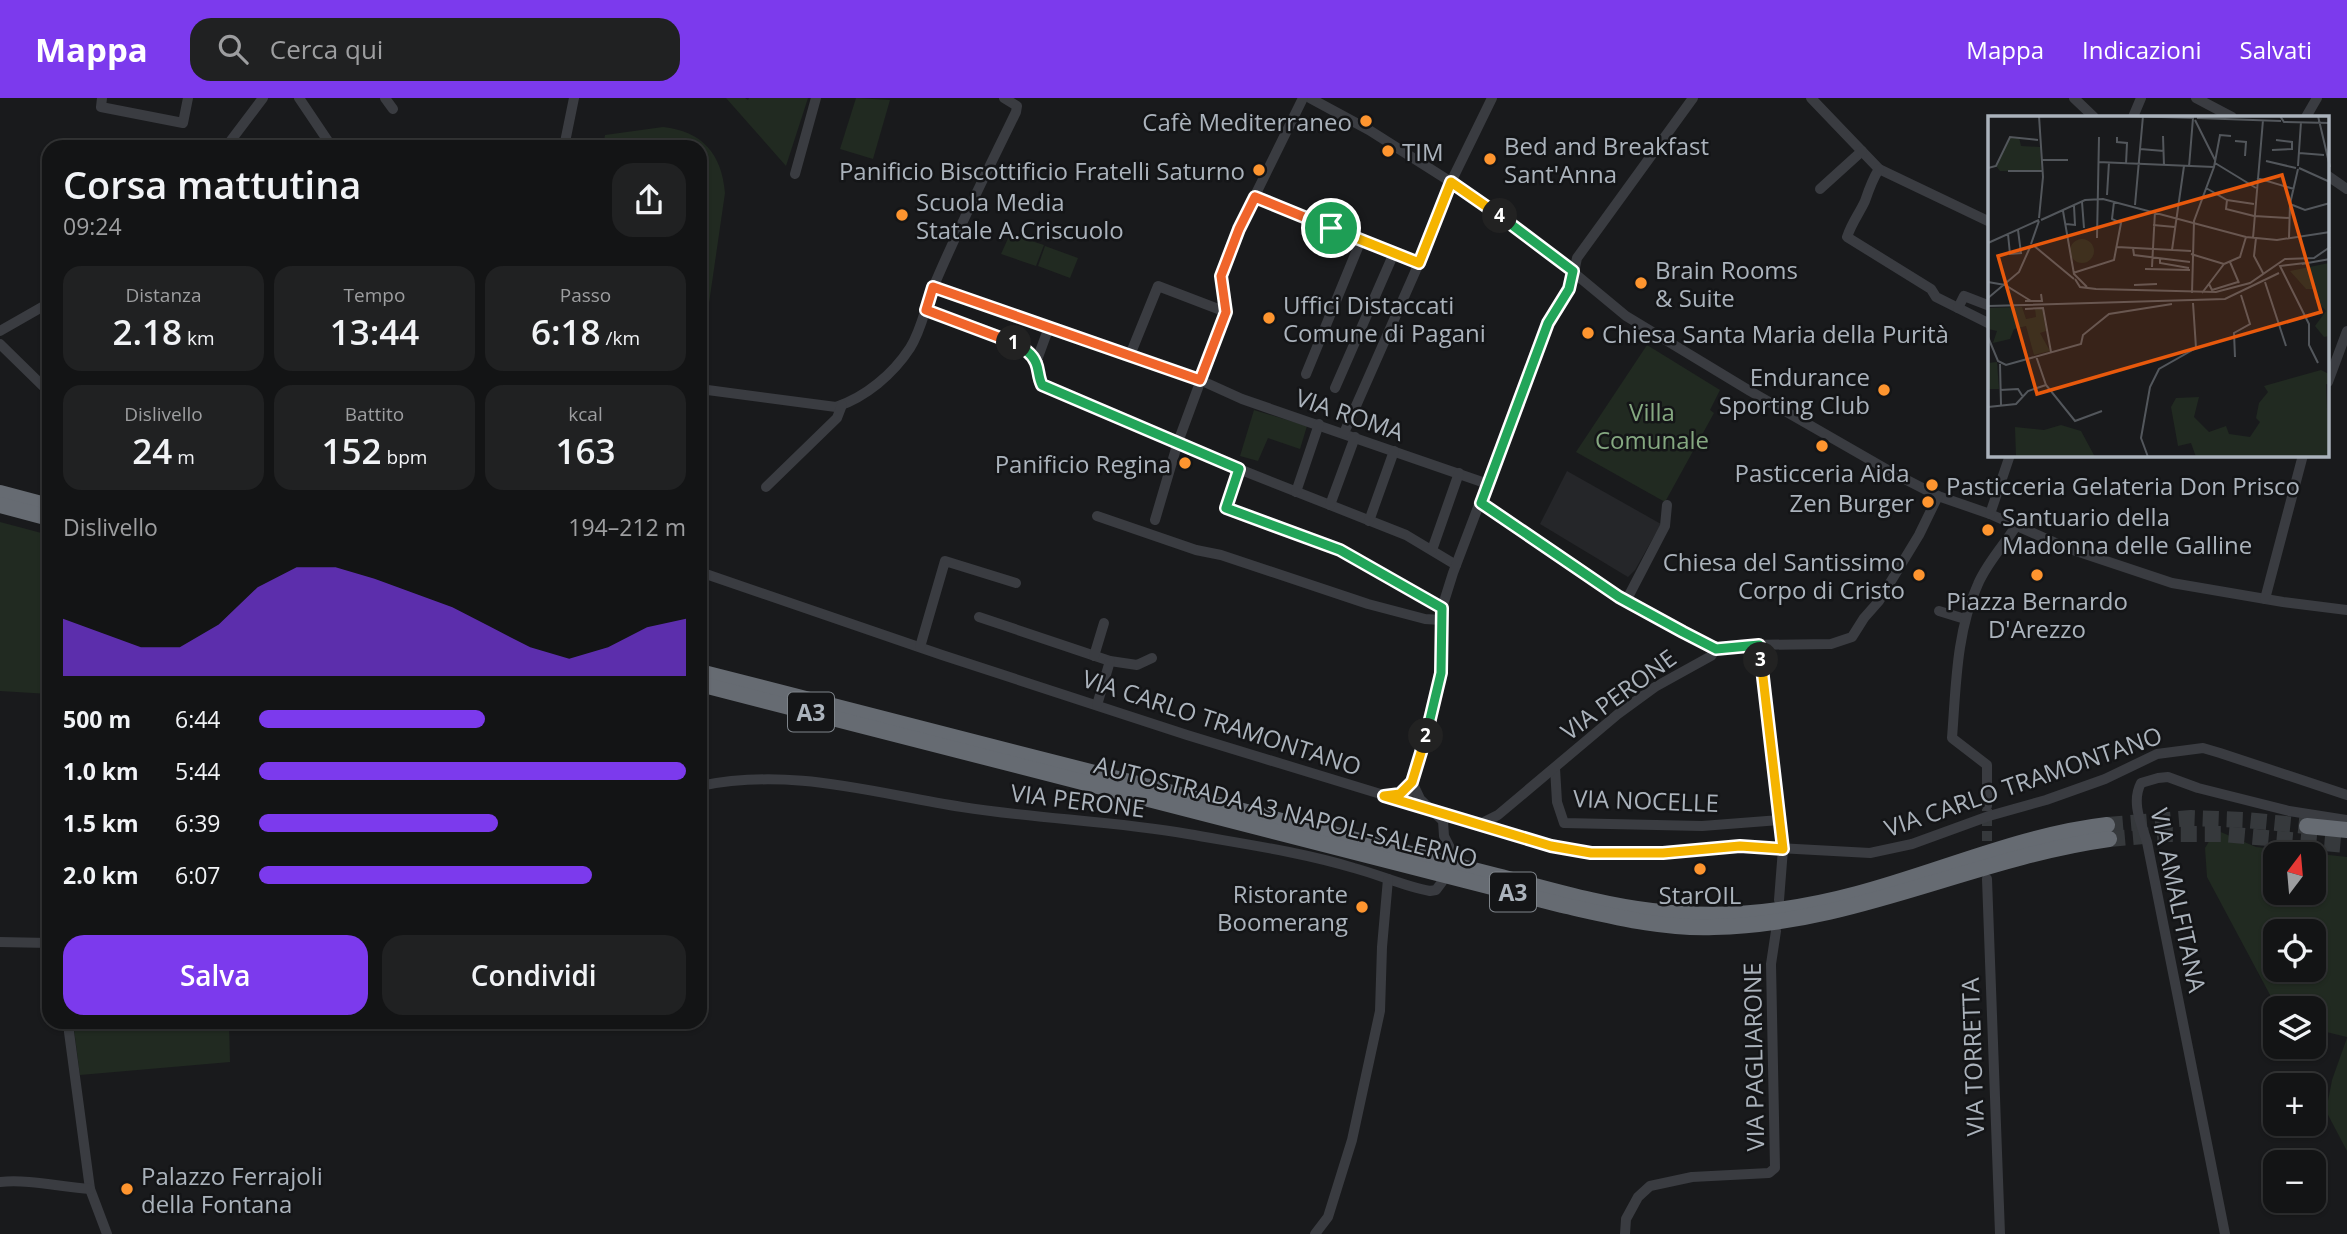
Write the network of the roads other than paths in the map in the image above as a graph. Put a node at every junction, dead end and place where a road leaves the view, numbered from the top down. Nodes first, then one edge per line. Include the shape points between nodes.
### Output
1 (102, 98) edge
2 (188, 98) edge
3 (263, 98) edge
4 (384, 98) edge
5 (575, 98) edge
6 (816, 98) edge
7 (1003, 98) edge
8 (1303, 98) edge
9 (1310, 98) edge
10 (1492, 98) edge
11 (1693, 98) edge
12 (1811, 98) edge
13 (2074, 98) edge
14 (2141, 98) edge
15 (2196, 98) edge
16 (2317, 98) edge
17 (299, 99) edge
18 (393, 109) dead end
19 (2093, 116) edge
20 (2133, 116) edge
21 (2230, 116) edge
22 (2307, 116) edge
23 (231, 140) edge
24 (327, 140) edge
25 (566, 140) edge
26 (1862, 151) junction
27 (1879, 169) junction
28 (795, 174) dead end
29 (2330, 177) edge
30 (1451, 182) junction
31 (1820, 188) dead end
32 (2347, 189) edge
33 (1255, 197) junction
34 (1988, 221) edge
35 (1361, 240) junction
36 (1394, 253) junction
37 (1419, 263) junction
38 (1573, 271) junction
39 (933, 287) junction
40 (1988, 305) edge
41 (42, 307) edge
42 (1958, 308) junction
43 (926, 310) junction
44 (1226, 312) junction
45 (1988, 323) edge
46 (1049, 327) junction
47 (0, 331) edge
48 (2346, 334) edge
49 (0, 344) edge
50 (1130, 355) junction
51 (1034, 360) junction
52 (1306, 374) dead end
53 (2330, 378) edge
54 (1200, 380) junction
55 (42, 385) edge
56 (1335, 388) dead end
57 (707, 390) edge
58 (842, 405) junction
59 (1319, 424) junction
60 (1350, 435) junction
61 (1178, 442) junction
62 (1394, 451) junction
63 (2009, 457) edge
64 (2302, 457) edge
65 (1239, 469) junction
66 (1459, 473) junction
67 (1488, 484) junction
68 (766, 487) dead end
69 (1296, 492) junction
70 (0, 493) edge
71 (1938, 496) junction
72 (1481, 503) junction
73 (42, 504) edge
74 (0, 505) edge
75 (1331, 505) junction
76 (1667, 505) dead end
77 (1990, 514) junction
78 (42, 516) edge
79 (1097, 516) dead end
80 (1155, 520) dead end
81 (1369, 521) junction
82 (2016, 526) junction
83 (1432, 550) junction
84 (1456, 565) junction
85 (707, 574) edge
86 (1016, 583) dead end
87 (1620, 596) junction
88 (2265, 599) junction
89 (1442, 608) junction
90 (2347, 610) edge
91 (1939, 611) dead end
92 (979, 617) dead end
93 (1965, 619) junction
94 (1441, 620) junction
95 (1104, 623) dead end
96 (1759, 645) junction
97 (920, 647) junction
98 (1716, 649) junction
99 (1094, 656) junction
100 (1152, 657) dead end
101 (1110, 661) junction
102 (707, 674) edge
103 (707, 686) edge
104 (1097, 705) junction
105 (1555, 768) junction
106 (1412, 782) junction
107 (707, 785) edge
108 (2347, 795) edge
109 (1384, 796) junction
110 (1406, 802) junction
111 (1987, 806) tunnel mouth
112 (1434, 811) junction
113 (1450, 816) junction
114 (1463, 820) junction
115 (1780, 820) junction
116 (2347, 820) edge
117 (1478, 825) junction
118 (2307, 826) tunnel mouth
119 (2347, 830) edge
120 (1450, 834) junction
121 (1783, 849) junction
122 (1388, 879) junction
123 (1987, 879) dead end
124 (1442, 882) dead end
125 (1779, 900) dead end
126 (1776, 930) dead end
127 (0, 942) edge
128 (42, 943) edge
129 (69, 1029) edge
130 (2, 1181) edge
131 (90, 1189) junction
132 (107, 1234) edge
133 (1315, 1234) edge
134 (1625, 1234) edge
135 (2000, 1234) edge
136 (2225, 1234) edge

1 - 2 street via 101,107 183,123
3 - 23 street
4 - 18 street
5 - 25 street
6 - 28 street
7 - 39 street via 1017,106 1016,112
8 - 33 street
9 - 30 street
10 - 30 street
11 - 38 street via 1577,258
12 - 26 street
13 - 19 street
14 - 20 street
15 - 21 street
16 - 22 street
17 - 24 street
26 - 27 street
26 - 31 street
27 - 34 street
27 - 42 street via 1847,237
29 - 32 street
30 - 37 street
30 - 38 street
33 - 35 street
33 - 44 street via 1221,276
35 - 36 street
35 - 52 street
36 - 37 street
36 - 56 street
37 - 60 street
38 - 67 street via 1569,289 1548,323
38 - 71 street via 1626,316 1667,342
39 - 43 street
39 - 46 street, VIA ROMA
40 - 42 street via 1964,296
41 - 47 street
42 - 45 street
43 - 51 street via 1011,341
43 - 58 street via 902,359 866,393
44 - 50 street via 1158,286
44 - 54 street
46 - 50 street, VIA ROMA
46 - 51 street
48 - 53 street
49 - 55 street
50 - 54 street, VIA ROMA
51 - 61 street via 1042,385
54 - 59 street, VIA ROMA
54 - 61 street
57 - 58 street via 823,407
58 - 68 street via 837,418
59 - 60 street, VIA ROMA
59 - 69 street
60 - 62 street, VIA ROMA
60 - 75 street
61 - 65 street
61 - 80 street
62 - 66 street, VIA ROMA
62 - 81 street
63 - 77 street
64 - 88 street
65 - 69 street
65 - 89 street via 1226,508 1340,550
66 - 67 street, VIA ROMA
66 - 83 street
67 - 72 street
69 - 75 street
70 - 73 highway
71 - 77 street
71 - 96 street via 1885,592 1852,637 1832,644
72 - 84 street
72 - 87 street
74 - 78 highway
75 - 81 street
76 - 87 street via 1665,526
77 - 82 street
79 - 94 street via 1368,604
81 - 83 street
82 - 88 street via 2172,583
82 - 93 street via 1978,584
83 - 84 street
84 - 89 street
85 - 97 street, VIA CARLO TRAMONTANO
86 - 97 street via 945,561
87 - 98 street
88 - 90 street
89 - 94 street
91 - 93 street
92 - 99 street
93 - 111 street via 1952,738 1987,765
94 - 106 street via 1441,673
95 - 99 street
96 - 98 street
96 - 115 street
97 - 104 street, VIA CARLO TRAMONTANO
98 - 105 street, VIA PERONE via 1712,656 1656,687 1618,715
99 - 101 street
100 - 101 street via 1138,665
101 - 104 street
102 - 103 highway, AUTOSTRADA A3 NAPOLI-SALERNO / A3 via 1509,879 1668,913 1757,913 1817,903 2040,838 2108,832 1803,919 1713,927 1654,924 1562,905
104 - 109 street, VIA CARLO TRAMONTANO
105 - 115 street, VIA NOCELLE via 1557,802 1564,823 1702,826
105 - 117 street, VIA PERONE via 1499,815
106 - 109 street via 1400,794
106 - 110 street
106 - 112 street via 1420,799
107 - 122 street, VIA PERONE via 800,779 866,788 962,807 1185,834 1310,857
108 - 121 street, VIA CARLO TRAMONTANO via 2203,748 2186,749 2157,754 2105,779 1912,844 1870,853
109 - 110 street, VIA CARLO TRAMONTANO
110 - 112 street, VIA CARLO TRAMONTANO
112 - 113 street, VIA CARLO TRAMONTANO
112 - 120 street via 1443,821 1450,852
113 - 114 street, VIA CARLO TRAMONTANO
113 - 120 street
114 - 117 street, VIA CARLO TRAMONTANO
114 - 120 street
115 - 121 street
116 - 136 street, VIA AMALFITANA via 2289,811 2168,777 2141,783 2136,792
117 - 121 street, VIA CARLO TRAMONTANO via 1591,853 1740,846
118 - 119 highway
121 - 125 street
122 - 124 street, VIA PERONE via 1430,891
122 - 133 street via 1380,1011 1352,1140 1328,1217
123 - 135 street, VIA TORRETTA
126 - 134 street, VIA PAGLIARONE via 1771,964 1775,1168 1769,1173 1692,1177 1650,1186 1626,1219
127 - 128 street
129 - 131 street
130 - 131 street
131 - 132 street

